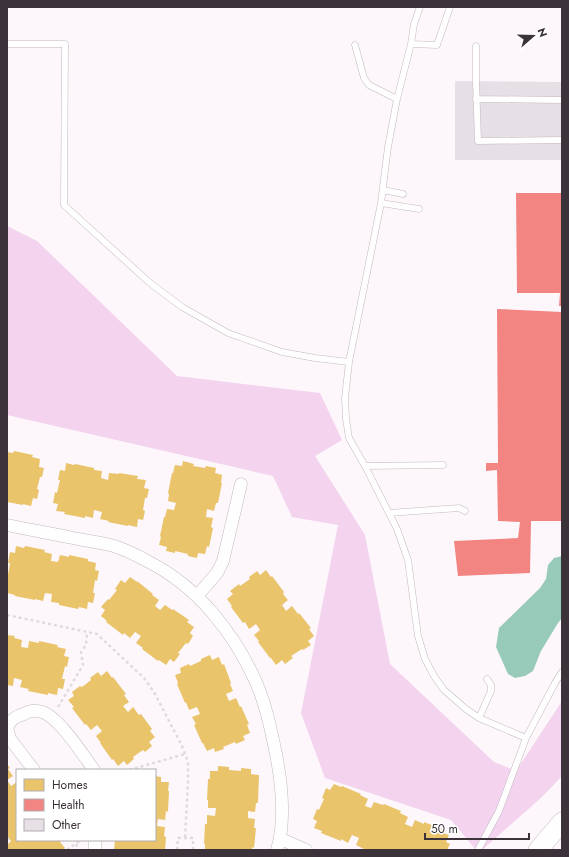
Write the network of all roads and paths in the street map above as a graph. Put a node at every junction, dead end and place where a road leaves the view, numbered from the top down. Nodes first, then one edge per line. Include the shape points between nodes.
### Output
1 (420, 7) edge
2 (450, 7) edge
3 (7, 44) edge
4 (411, 44) junction
5 (355, 45) dead end
6 (476, 46) dead end
7 (397, 99) junction
8 (476, 99) junction
9 (562, 100) edge
10 (562, 140) edge
11 (383, 190) junction
12 (403, 194) dead end
13 (381, 203) junction
14 (419, 209) dead end
15 (349, 362) junction
16 (443, 465) dead end
17 (365, 466) junction
18 (241, 484) dead end
19 (465, 511) dead end
20 (389, 513) junction
21 (7, 525) edge
22 (196, 596) junction
23 (7, 615) edge
24 (87, 632) junction
25 (562, 672) edge
26 (487, 679) dead end
27 (52, 717) junction
28 (478, 718) junction
29 (526, 738) junction
30 (185, 754) junction
31 (33, 769) edge
32 (93, 769) edge
33 (132, 769) edge
34 (560, 825) edge
35 (186, 838) junction
36 (80, 841) edge
37 (76, 844) junction
38 (279, 844) edge
39 (67, 850) edge
40 (79, 850) edge
41 (177, 850) edge
42 (193, 850) edge
43 (306, 850) edge
44 (478, 850) edge
45 (538, 850) edge

1 - 4 lane
2 - 4 lane via 437,45
3 - 15 lane via 65,44 64,205 150,282 182,307 228,333 282,352
4 - 7 lane
5 - 7 lane via 364,78 369,85
6 - 8 lane
7 - 11 lane
8 - 9 lane
8 - 10 lane via 478,141
11 - 12 lane
11 - 13 lane
13 - 14 lane
13 - 15 lane
15 - 17 lane via 345,398 346,419 349,438
16 - 17 lane
17 - 20 lane
18 - 22 street via 223,561 217,573
19 - 20 lane via 459,508
20 - 28 lane via 408,560 418,636 425,659 444,690
21 - 22 street via 115,546 150,562
22 - 38 street via 217,618 238,648 256,683 267,713 280,774 282,807
23 - 24 path
24 - 27 path via 86,644 81,652 83,665
24 - 30 path via 97,634 144,678 154,692
25 - 29 lane
26 - 28 lane via 491,691
27 - 31 street via 42,712 30,711 12,719 7,727 10,739
27 - 32 street
28 - 29 lane
29 - 44 lane via 499,810
30 - 33 path
30 - 35 path via 188,762
34 - 45 main road
35 - 41 path via 178,838
35 - 42 path via 193,838
36 - 37 path
37 - 39 path
37 - 40 path
38 - 43 street

